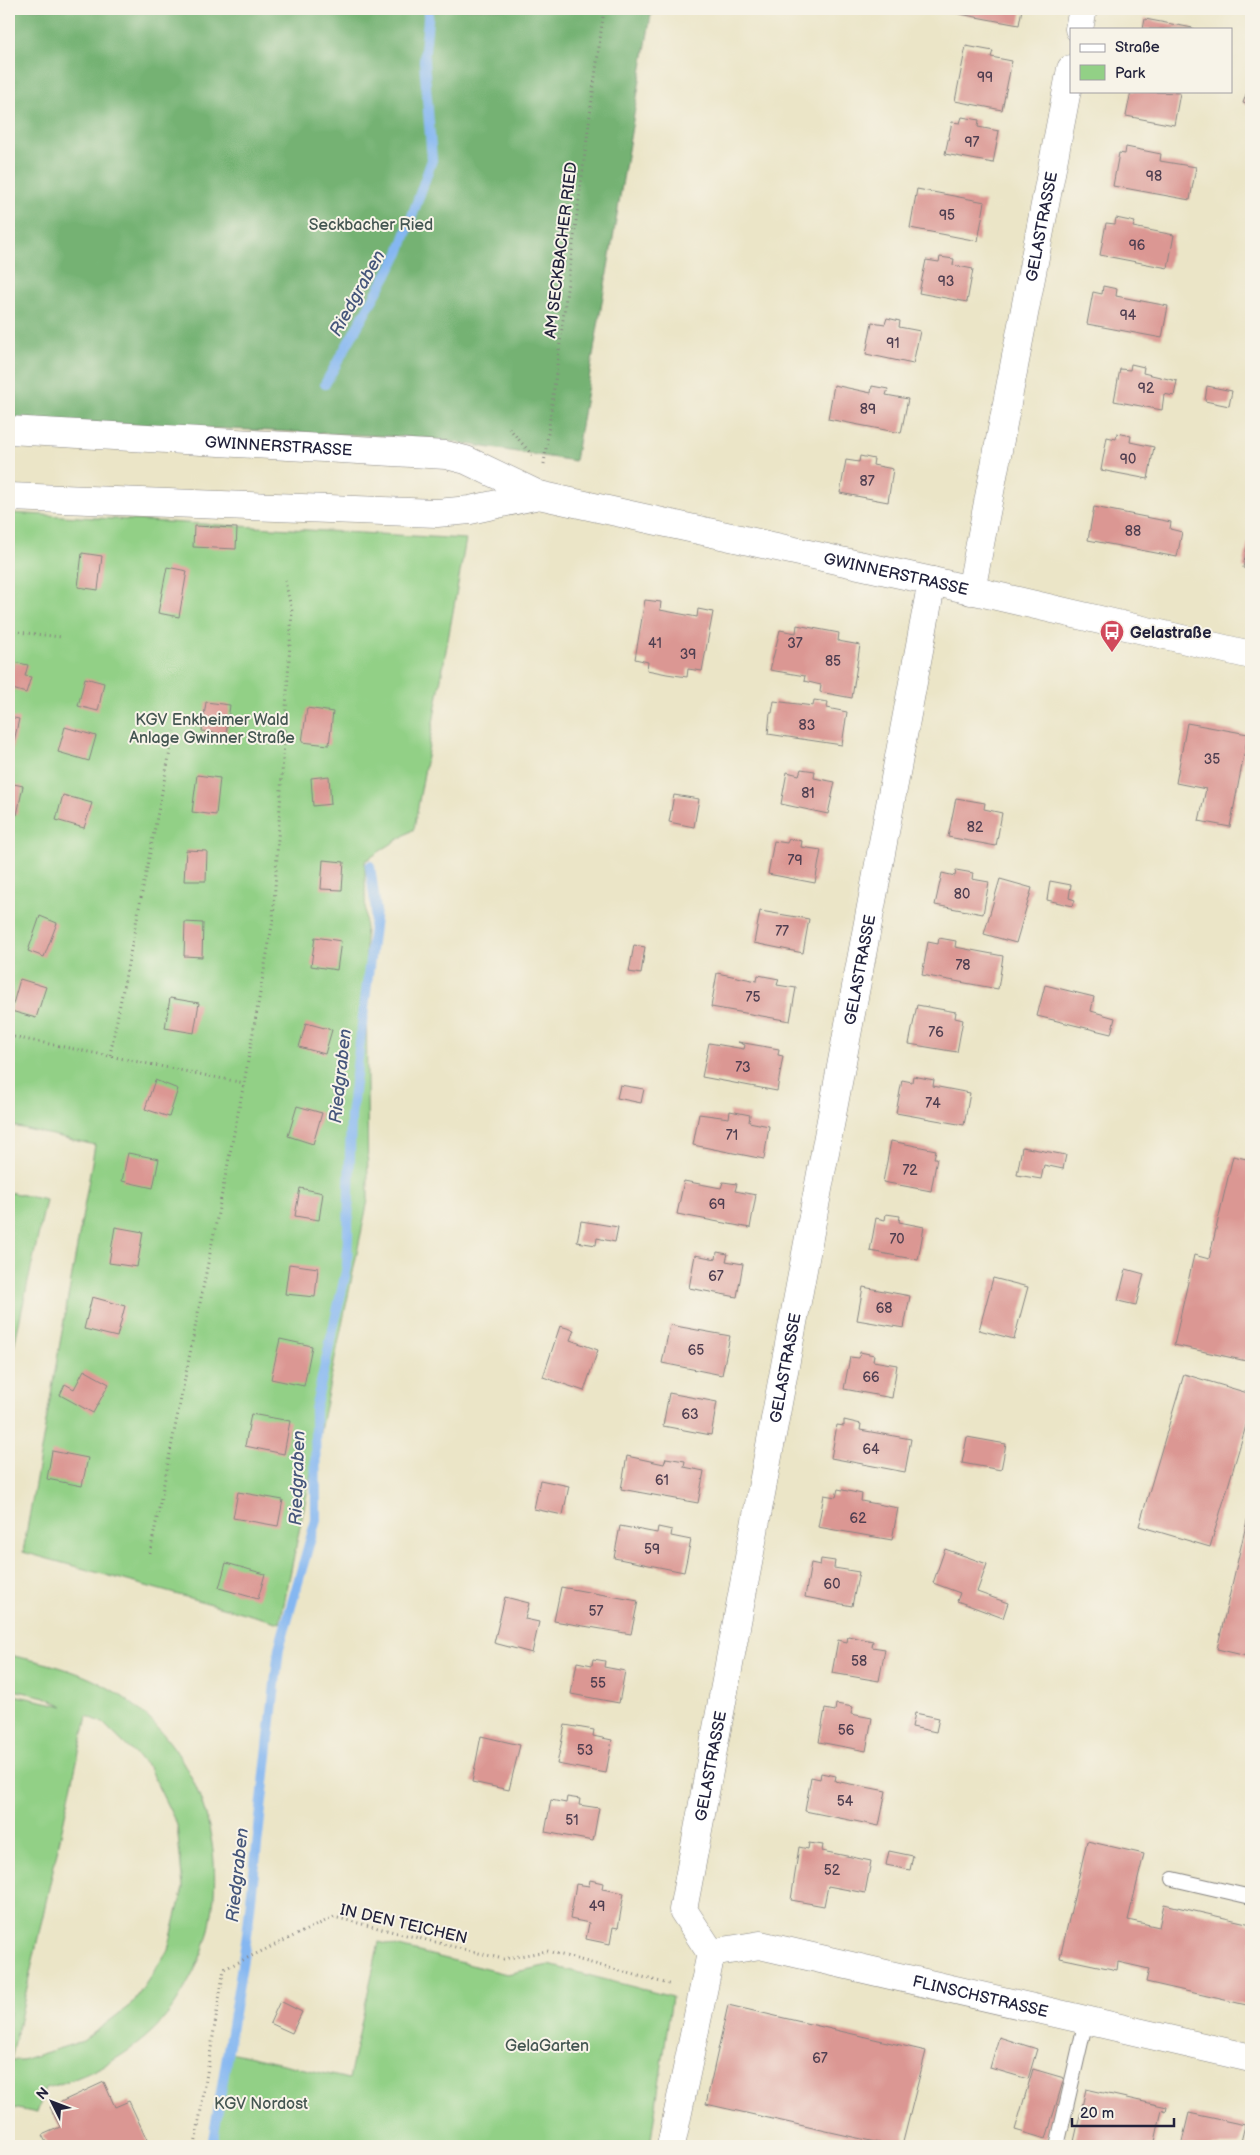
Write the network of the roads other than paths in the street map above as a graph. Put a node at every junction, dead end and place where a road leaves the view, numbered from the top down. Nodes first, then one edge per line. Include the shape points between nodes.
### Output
1 (1083, 9) edge
2 (1079, 28) edge
3 (1070, 74) edge
4 (9, 430) edge
5 (539, 495) junction
6 (9, 497) edge
7 (932, 582) junction
8 (971, 591) junction
9 (1251, 655) edge
10 (1173, 1879) dead end
11 (1251, 1898) edge
12 (711, 1953) junction
13 (1086, 2020) junction
14 (1251, 2058) edge
15 (671, 2146) edge
16 (1057, 2146) edge

1 - 2 street
3 - 8 street, GELASTRASSE
4 - 5 street, GWINNERSTRASSE via 446,455 466,460
5 - 6 street, GWINNERSTRASSE via 470,510 437,512
5 - 7 street, GWINNERSTRASSE
7 - 8 street, GWINNERSTRASSE
7 - 12 street, GELASTRASSE via 684,1910
8 - 9 street, GWINNERSTRASSE
10 - 11 lane
12 - 13 street, FLINSCHSTRASSE via 760,1945
12 - 15 street
13 - 14 street, FLINSCHSTRASSE
13 - 16 lane

